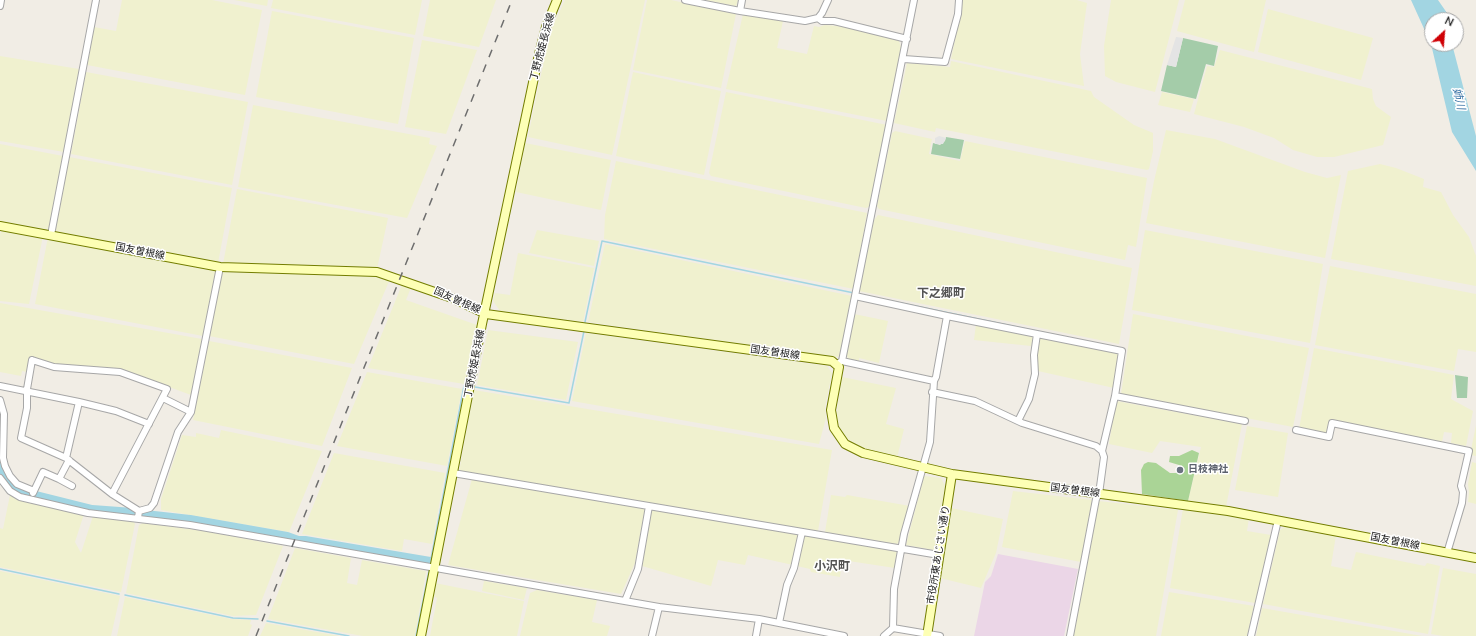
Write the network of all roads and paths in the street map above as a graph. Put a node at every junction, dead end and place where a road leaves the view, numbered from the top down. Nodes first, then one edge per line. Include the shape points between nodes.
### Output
1 (1, 0) edge
2 (96, 0) edge
3 (557, 0) edge
4 (685, 0) edge
5 (742, 0) edge
6 (828, 0) edge
7 (914, 0) edge
8 (959, 0) edge
9 (0, 6) edge
10 (740, 11) junction
11 (818, 18) junction
12 (907, 38) junction
13 (904, 59) junction
14 (0, 226) edge
15 (51, 235) junction
16 (220, 267) junction
17 (855, 296) junction
18 (486, 314) junction
19 (947, 316) junction
20 (1037, 334) junction
21 (840, 362) junction
22 (934, 381) junction
23 (0, 386) edge
24 (27, 392) junction
25 (932, 392) junction
26 (1115, 396) junction
27 (163, 398) junction
28 (0, 400) edge
29 (79, 402) junction
30 (191, 412) junction
31 (1018, 421) junction
32 (1245, 421) dead end
33 (149, 424) junction
34 (1296, 430) dead end
35 (1102, 451) junction
36 (68, 459) junction
37 (923, 467) junction
38 (453, 473) junction
39 (952, 474) junction
40 (0, 478) edge
41 (59, 479) junction
42 (72, 486) dead end
43 (112, 494) junction
44 (1099, 494) junction
45 (32, 495) junction
46 (649, 506) junction
47 (139, 511) junction
48 (138, 518) junction
49 (1278, 520) junction
50 (802, 532) junction
51 (902, 548) junction
52 (1447, 553) junction
53 (939, 555) junction
54 (1476, 558) edge
55 (434, 569) junction
56 (624, 601) junction
57 (659, 607) junction
58 (759, 619) junction
59 (779, 623) junction
60 (893, 628) junction
61 (927, 635) edge
62 (421, 636) edge
63 (652, 636) edge
64 (756, 636) edge
65 (844, 636) edge
66 (884, 636) edge
67 (940, 636) edge
68 (1070, 636) edge
69 (1251, 636) edge

1 - 9 street
2 - 15 street
3 - 18 main road, 丁野虎姫長浜線 via 539,54
4 - 10 street
5 - 10 street
6 - 11 street
7 - 12 street
8 - 13 street via 946,62
10 - 11 street via 791,20 805,21
11 - 12 street via 822,21 834,21
12 - 13 street
13 - 17 street
14 - 15 main road, 国友曽根線
15 - 16 main road, 国友曽根線
16 - 18 main road, 国友曽根線 via 377,272 452,298
16 - 30 street
17 - 19 street
17 - 21 street
18 - 21 main road, 国友曽根線
18 - 38 main road, 丁野虎姫長浜線
19 - 20 street
19 - 22 street
20 - 26 street via 1122,351
20 - 31 street via 1035,374 1029,398
21 - 22 street
21 - 37 main road, 国友曽根線 via 831,410 834,428 845,444 862,453
22 - 25 street
23 - 24 street
24 - 27 street via 32,360 54,367 120,372 167,389
24 - 29 street
24 - 36 street via 27,408 21,438
25 - 31 street via 975,401
25 - 37 street via 930,442
26 - 32 street
26 - 35 street
27 - 30 street
27 - 33 street
28 - 45 street via 4,414 5,466 17,484
29 - 33 street
29 - 36 street
30 - 47 street via 178,432 154,503 150,508
31 - 35 street via 1096,446
33 - 43 street
34 - 52 street via 1329,437 1332,423 1469,451 1461,486 1462,503
35 - 44 street via 1104,463
36 - 41 street
36 - 43 street
37 - 39 main road, 国友曽根線
37 - 51 street
38 - 46 street
38 - 55 main road, 丁野虎姫長浜線
39 - 44 main road, 国友曽根線
39 - 53 main road, 市役所東あじさい通り
40 - 45 street via 14,494
41 - 42 street
41 - 45 street via 43,472
43 - 47 street
44 - 49 main road, 国友曽根線
44 - 68 street
45 - 48 street via 88,513
46 - 50 street
46 - 56 street via 638,569
47 - 48 street
48 - 55 street
49 - 52 main road, 国友曽根線
49 - 69 street
50 - 51 street
50 - 59 street
51 - 53 street
51 - 60 street via 894,589
52 - 54 main road, 国友曽根線
53 - 61 main road, 市役所東あじさい通り
55 - 56 street
55 - 62 main road, 丁野虎姫長浜線
56 - 57 street
57 - 58 street
57 - 63 street
58 - 59 street
58 - 64 street
59 - 65 street
60 - 61 street
60 - 66 street
61 - 67 street

